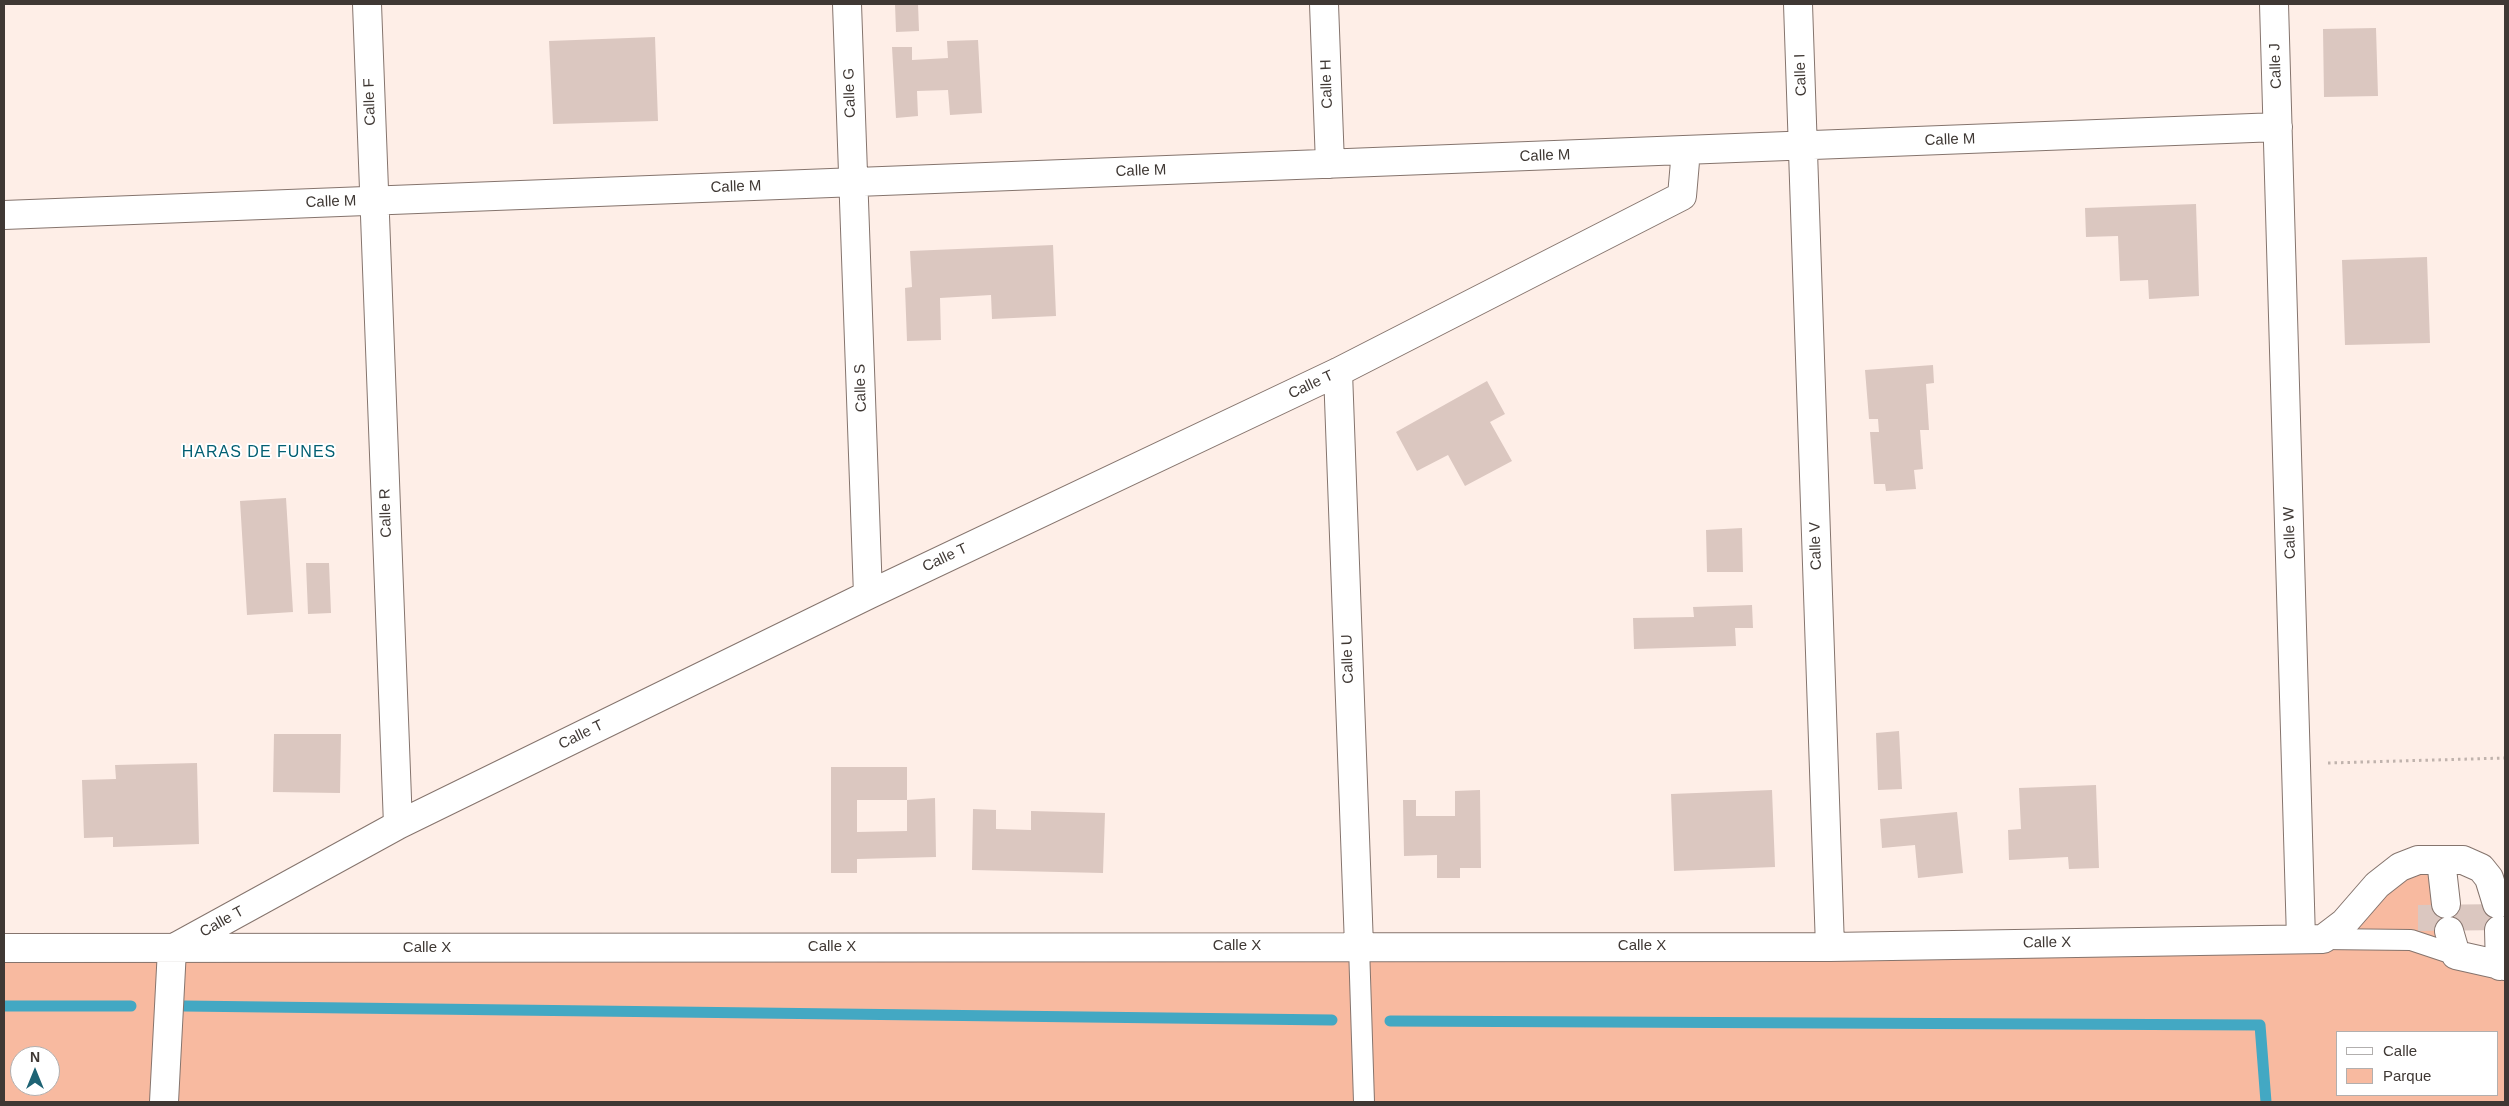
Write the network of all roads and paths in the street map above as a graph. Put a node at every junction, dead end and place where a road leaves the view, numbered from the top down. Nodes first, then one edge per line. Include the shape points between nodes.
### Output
1 (367, 4) edge
2 (847, 4) edge
3 (1324, 4) edge
4 (1798, 4) edge
5 (2274, 4) edge
6 (2278, 128) junction
7 (1803, 146) junction
8 (1686, 150) junction
9 (1330, 164) junction
10 (854, 182) junction
11 (374, 201) junction
12 (4, 215) edge
13 (1338, 372) junction
14 (868, 595) junction
15 (2505, 758) edge
16 (2296, 764) junction
17 (398, 825) junction
18 (2441, 860) junction
19 (2450, 930) junction
20 (2312, 939) junction
21 (1359, 946) junction
22 (1830, 947) junction
23 (4, 948) edge
24 (172, 949) junction
25 (2503, 966) edge
26 (164, 1102) edge
27 (1364, 1102) edge

1 - 11 street, Calle F
2 - 10 street, Calle G
3 - 9 street, Calle H
4 - 7 street, Calle I
5 - 6 street, Calle J
6 - 7 street, Calle M
6 - 16 street, Calle W
7 - 8 street, Calle M
7 - 22 street, Calle V
8 - 9 street, Calle M
8 - 13 street, Calle T via 1682,196
9 - 10 street, Calle M
10 - 11 street, Calle M
10 - 14 street, Calle S
11 - 12 street, Calle M
11 - 17 street, Calle R
13 - 14 street, Calle T
13 - 21 street, Calle U
14 - 17 street, Calle T
15 - 16 path
16 - 20 street, Calle W
17 - 24 street, Calle T
18 - 19 street
18 - 20 street via 2418,860 2400,867 2377,885 2344,923
18 - 25 street via 2463,860 2481,868 2488,878 2498,917
19 - 20 lane via 2430,945 2411,940
19 - 25 street
20 - 22 street, Calle X
21 - 22 street, Calle X
21 - 24 street, Calle X
21 - 27 lane
23 - 24 street, Calle X
24 - 26 street

